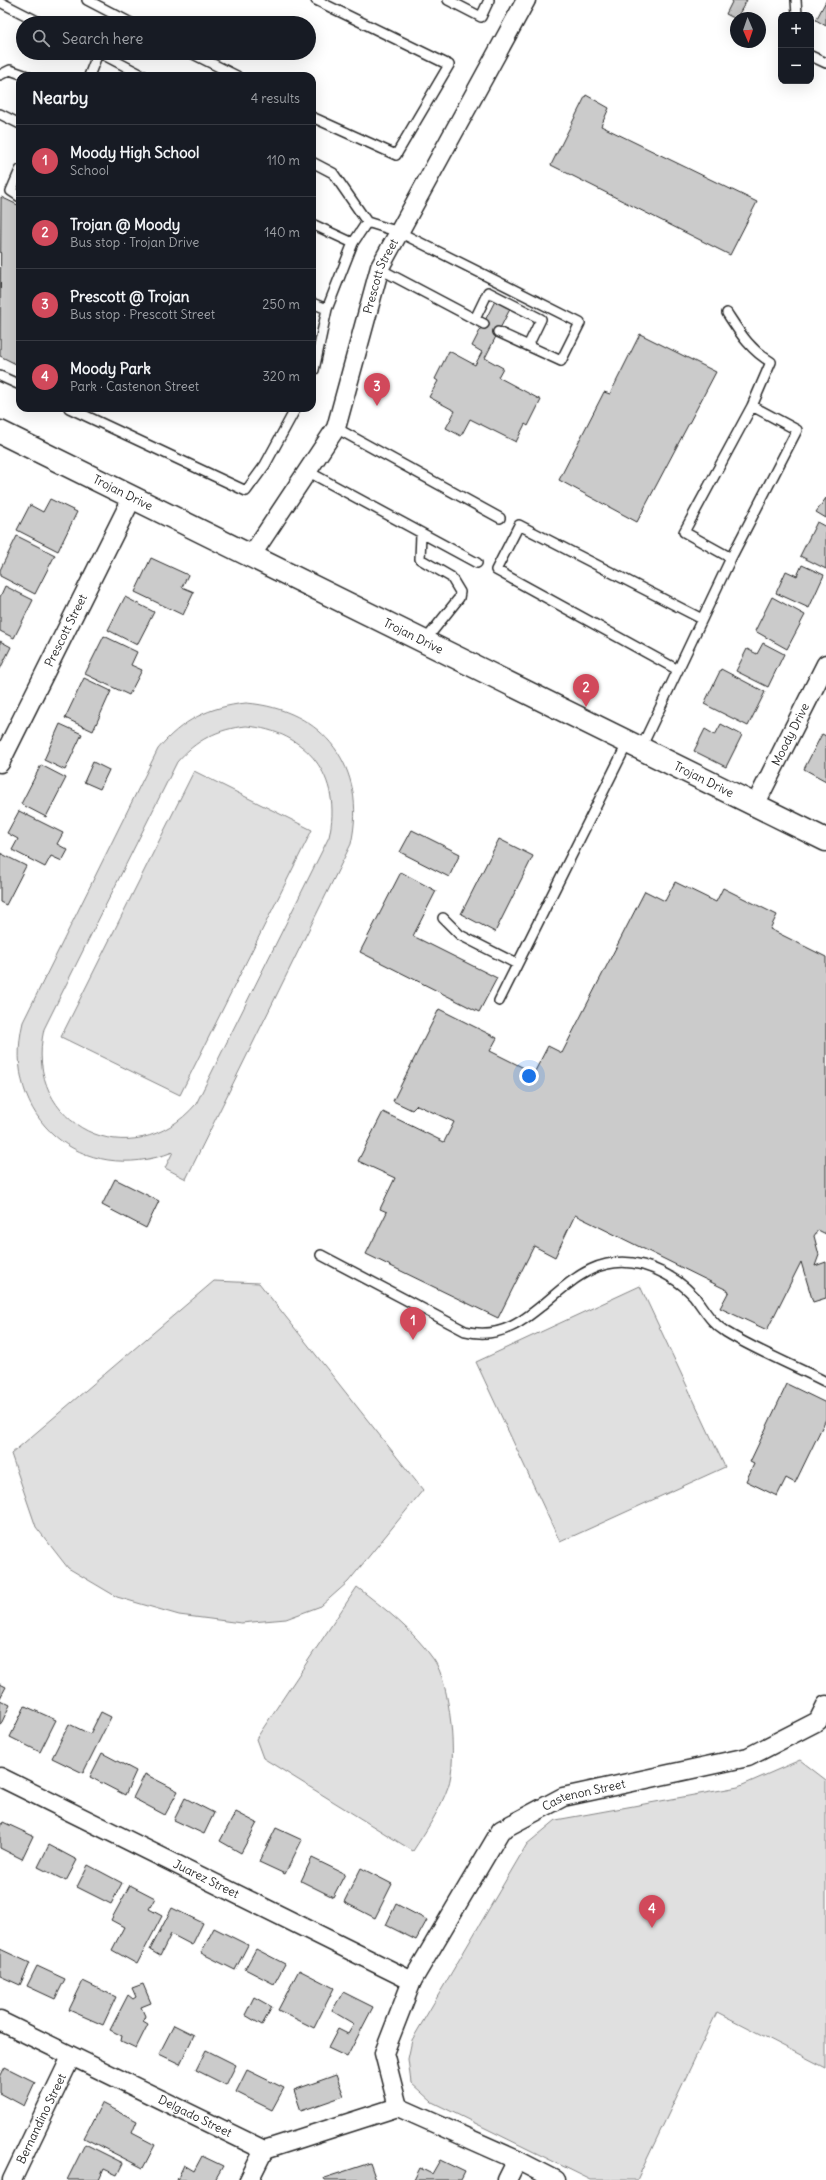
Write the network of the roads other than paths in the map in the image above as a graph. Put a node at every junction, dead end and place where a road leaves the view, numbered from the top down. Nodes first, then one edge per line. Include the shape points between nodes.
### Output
1 (87, 0) edge
2 (316, 0) edge
3 (448, 0) edge
4 (489, 0) edge
5 (526, 0) edge
6 (796, 0) edge
7 (0, 2) edge
8 (797, 12) edge
9 (27, 16) edge
10 (118, 16) edge
11 (814, 57) edge
12 (96, 60) edge
13 (113, 60) edge
14 (205, 60) edge
15 (826, 63) edge
16 (16, 72) edge
17 (91, 72) edge
18 (136, 72) edge
19 (229, 72) edge
20 (0, 75) edge
21 (0, 114) edge
22 (316, 119) edge
23 (16, 122) edge
24 (316, 164) edge
25 (16, 179) edge
26 (16, 194) edge
27 (367, 222) junction
28 (316, 226) edge
29 (399, 232) junction
30 (352, 243) junction
31 (380, 269) junction
32 (316, 304) edge
33 (327, 309) junction
34 (727, 313) dead end
35 (475, 319) junction
36 (484, 324) dead end
37 (498, 332) dead end
38 (528, 346) junction
39 (316, 358) edge
40 (0, 376) edge
41 (16, 383) edge
42 (752, 406) junction
43 (78, 412) edge
44 (294, 412) edge
45 (336, 428) junction
46 (0, 432) edge
47 (307, 471) junction
48 (132, 498) junction
49 (500, 518) dead end
50 (421, 534) junction
51 (251, 556) junction
52 (731, 558) junction
53 (476, 563) dead end
54 (702, 619) junction
55 (424, 642) junction
56 (826, 664) edge
57 (678, 670) junction
58 (820, 688) edge
59 (634, 745) junction
60 (0, 763) edge
61 (756, 805) junction
62 (826, 840) edge
63 (443, 918) dead end
64 (518, 964) junction
65 (499, 1001) dead end
66 (321, 1255) dead end
67 (826, 1382) edge
68 (826, 1705) edge
69 (0, 1777) edge
70 (412, 1981) junction
71 (0, 2021) edge
72 (71, 2057) junction
73 (398, 2107) junction
74 (264, 2150) junction
75 (517, 2160) junction
76 (12, 2180) edge
77 (249, 2180) edge
78 (507, 2180) edge
79 (556, 2180) edge

1 - 10 lane
2 - 22 lane via 449,66 396,155
3 - 4 lane via 482,17
5 - 29 street, Prescott Street
6 - 8 lane
7 - 9 lane
11 - 15 lane
12 - 17 lane
13 - 18 lane
14 - 19 lane
16 - 20 lane via 10,70
21 - 23 lane
24 - 27 lane via 333,173
25 - 26 lane via 11,191
27 - 29 lane
27 - 30 lane
28 - 30 lane
29 - 31 street, Prescott Street
29 - 38 lane via 580,323 561,361
30 - 33 lane
31 - 35 lane
31 - 45 street, Prescott Street
32 - 33 lane
33 - 39 lane
34 - 42 lane via 746,343 771,362
35 - 36 lane
35 - 38 lane via 488,292 541,320
37 - 38 lane
40 - 41 lane
42 - 52 lane via 797,430
42 - 52 lane via 684,532
43 - 44 lane via 246,491
45 - 47 street, Prescott Street
45 - 49 lane
46 - 48 street, Trojan Drive
47 - 50 lane
47 - 51 street, Prescott Street
48 - 51 street, Trojan Drive
48 - 60 street, Prescott Street
50 - 53 lane
50 - 55 lane via 420,559 451,578 460,592
51 - 55 street, Trojan Drive
52 - 54 lane
54 - 57 lane
54 - 57 lane via 519,525 496,570
55 - 59 street, Trojan Drive
56 - 58 street, Moody Drive
57 - 59 lane
58 - 61 street, Moody Drive
59 - 61 street, Trojan Drive
59 - 64 lane
61 - 62 street, Trojan Drive
63 - 64 lane via 460,935
64 - 65 lane
66 - 67 lane via 465,1331 476,1334 507,1329 526,1319 565,1284 607,1263 642,1265 672,1276 693,1296 708,1317 725,1332
68 - 70 street, Castenon Street via 818,1721 748,1757 563,1797 501,1830
69 - 70 street, Juarez Street
70 - 73 street via 384,2053
71 - 72 street, Delgado Street
72 - 74 street, Delgado Street
72 - 76 street, Bernandino Street
73 - 74 street
73 - 75 street
74 - 77 street
75 - 78 street
75 - 79 street

